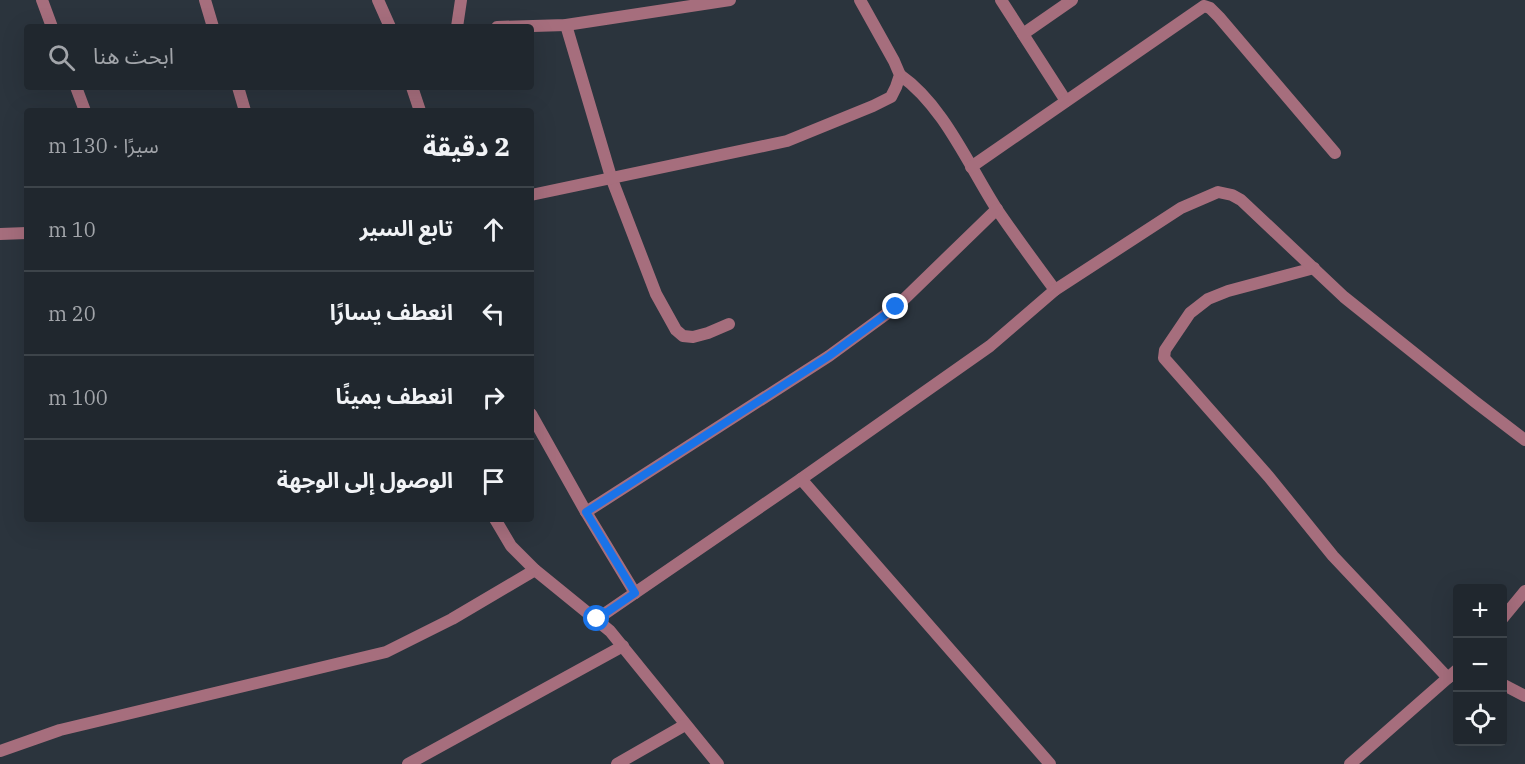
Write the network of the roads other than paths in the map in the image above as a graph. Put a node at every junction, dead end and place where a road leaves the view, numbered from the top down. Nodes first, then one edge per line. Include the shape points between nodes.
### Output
1 (42, 0) edge
2 (205, 0) edge
3 (378, 0) edge
4 (461, 0) edge
5 (730, 0) edge
6 (860, 0) edge
7 (1001, 0) edge
8 (1072, 0) edge
9 (51, 24) edge
10 (212, 24) edge
11 (389, 24) edge
12 (457, 24) edge
13 (566, 25) junction
14 (534, 26) edge
15 (1023, 34) junction
16 (900, 75) junction
17 (77, 90) edge
18 (239, 90) edge
19 (413, 90) edge
20 (1066, 101) junction
21 (84, 108) edge
22 (244, 108) edge
23 (419, 108) edge
24 (1335, 153) dead end
25 (971, 167) junction
26 (611, 177) junction
27 (534, 194) edge
28 (997, 209) junction
29 (24, 233) edge
30 (0, 234) edge
31 (1314, 268) junction
32 (1055, 290) junction
33 (729, 324) dead end
34 (534, 419) edge
35 (1525, 440) edge
36 (801, 479) junction
37 (586, 512) junction
38 (497, 522) edge
39 (535, 570) junction
40 (1525, 591) edge
41 (635, 593) junction
42 (1507, 614) edge
43 (597, 619) junction
44 (623, 646) junction
45 (1453, 674) edge
46 (1448, 678) junction
47 (1507, 686) edge
48 (1525, 696) edge
49 (685, 725) junction
50 (0, 751) edge
51 (408, 764) edge
52 (617, 764) edge
53 (718, 764) edge
54 (1050, 764) edge
55 (1350, 764) edge

1 - 9 street
2 - 10 street
3 - 11 street
4 - 12 street
5 - 13 street
6 - 16 street
7 - 15 street
8 - 15 street
13 - 14 street
13 - 26 street
15 - 20 street
16 - 25 street via 923,94
16 - 26 street via 891,97 787,141
17 - 21 street
18 - 22 street
19 - 23 street
20 - 24 street via 1204,6 1219,17
20 - 25 street
25 - 28 street
26 - 27 street
26 - 33 street via 656,294 676,330 693,337
28 - 32 street
28 - 37 street via 896,307 829,356
29 - 30 street
31 - 32 street via 1241,200 1218,192 1181,208
31 - 35 street via 1344,297
31 - 46 street via 1208,299 1190,313 1165,350 1164,358 1333,556
32 - 36 street via 990,346
34 - 37 street
36 - 41 street
36 - 54 street
37 - 41 street
38 - 39 street via 512,546
39 - 43 street
39 - 50 street via 386,652 60,730
40 - 42 street
41 - 43 street
43 - 44 street
44 - 49 street
44 - 51 street
45 - 46 street
46 - 55 street
47 - 48 street
49 - 52 street
49 - 53 street

